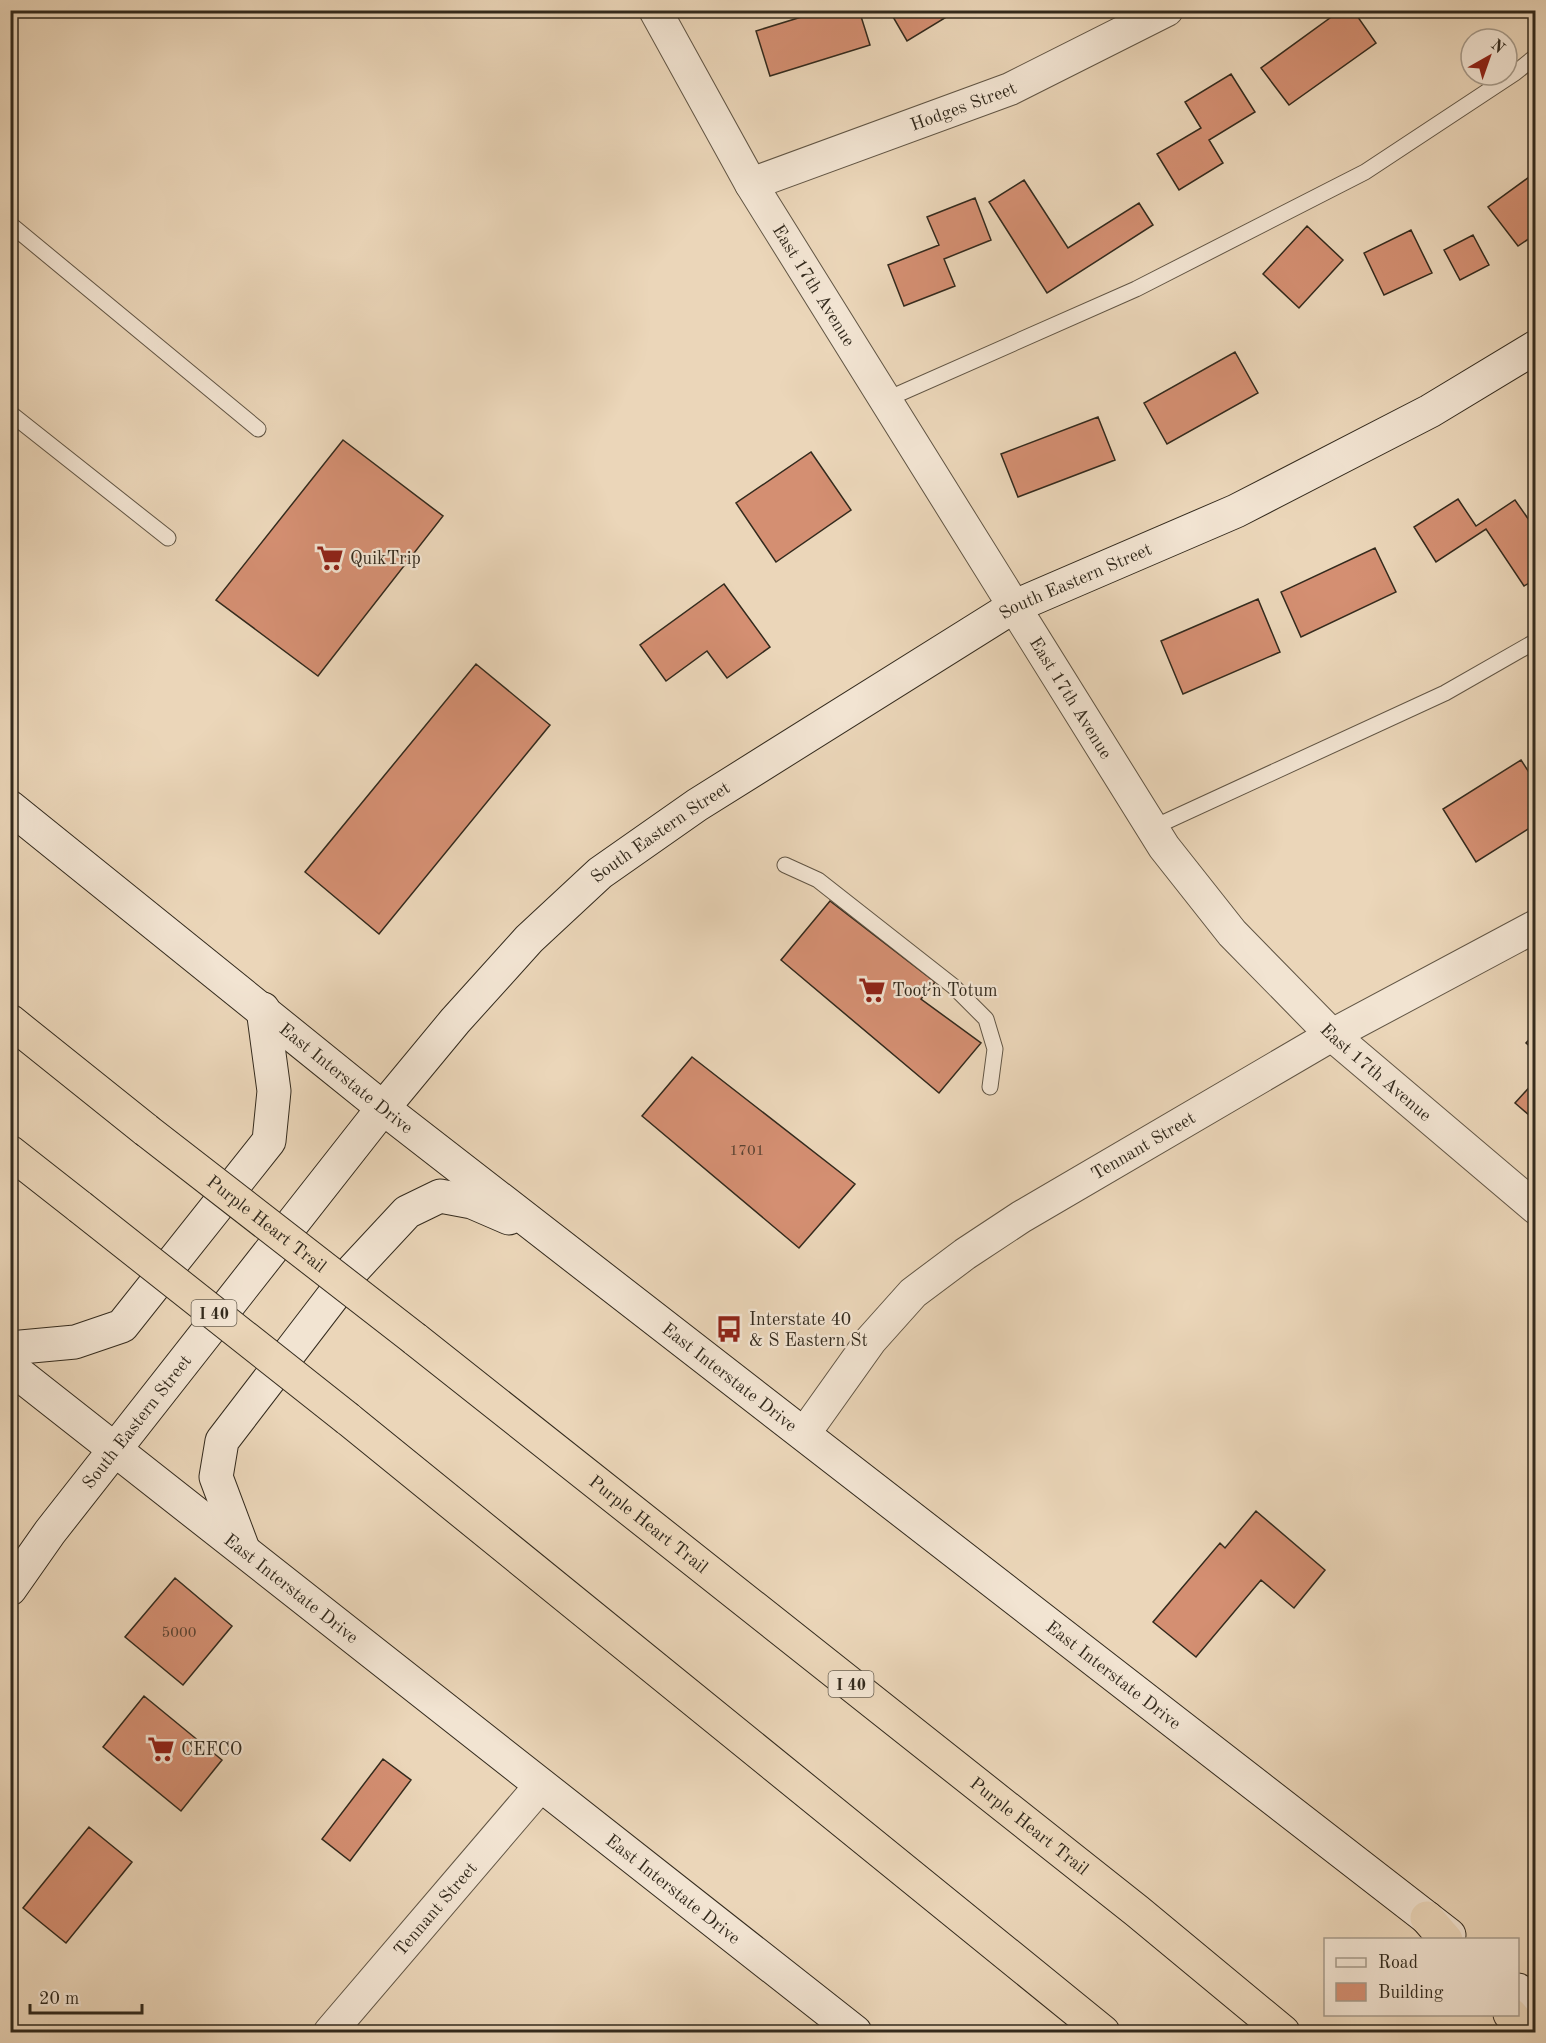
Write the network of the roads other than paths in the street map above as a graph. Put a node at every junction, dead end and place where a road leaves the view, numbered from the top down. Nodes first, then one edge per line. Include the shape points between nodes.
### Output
1 (655, 10) edge
2 (1167, 10) edge
3 (1536, 56) edge
4 (752, 184) junction
5 (10, 224) edge
6 (1536, 347) edge
7 (885, 400) junction
8 (10, 413) edge
9 (258, 429) dead end
10 (168, 538) dead end
11 (1013, 607) junction
12 (1536, 641) edge
13 (10, 807) edge
14 (1152, 828) junction
15 (785, 865) dead end
16 (1536, 926) edge
17 (262, 1008) junction
18 (10, 1021) edge
19 (1332, 1035) junction
20 (990, 1087) dead end
21 (383, 1107) junction
22 (10, 1152) edge
23 (1536, 1208) edge
24 (544, 1232) junction
25 (10, 1348) edge
26 (10, 1367) edge
27 (804, 1434) junction
28 (116, 1449) junction
29 (243, 1549) junction
30 (10, 1589) edge
31 (542, 1785) junction
32 (1436, 1929) edge
33 (1452, 1938) edge
34 (1519, 1991) edge
35 (1536, 2005) edge
36 (1512, 2016) edge
37 (330, 2032) edge
38 (855, 2032) edge
39 (1103, 2032) edge
40 (1283, 2032) edge
41 (1526, 2032) edge

1 - 4 street, East 17th Avenue
2 - 4 street, Hodges Street via 1010,89
3 - 7 lane via 1365,172 1136,289
4 - 7 street, East 17th Avenue
5 - 9 lane
6 - 11 main road, South Eastern Street via 1431,411 1236,511
7 - 11 street, East 17th Avenue
8 - 10 lane
11 - 14 street, East 17th Avenue
11 - 21 main road, South Eastern Street via 707,799 600,873 529,939
12 - 14 lane via 1445,693
13 - 17 main road, East Interstate Drive
14 - 19 street, East 17th Avenue via 1232,933
15 - 20 lane via 818,880 953,986 986,1019 995,1049
16 - 19 street, Tennant Street
17 - 21 main road, East Interstate Drive
17 - 25 main road via 274,1091 269,1141 122,1326 75,1342
18 - 40 highway, Purple Heart Trail / I 40, bridge via 1137,1911
19 - 23 street, East 17th Avenue
19 - 27 street, Tennant Street via 1021,1217 913,1293 871,1340
21 - 24 main road, East Interstate Drive
21 - 28 main road, South Eastern Street
22 - 39 highway, I 40, bridge via 348,1419
24 - 27 main road, East Interstate Drive
24 - 29 main road via 472,1202 440,1196 407,1212 354,1270 222,1441 216,1477
26 - 28 main road, East Interstate Drive
27 - 32 main road, East Interstate Drive
28 - 29 main road, East Interstate Drive
28 - 30 main road, South Eastern Street
29 - 31 main road, East Interstate Drive
31 - 37 street, Tennant Street
31 - 38 main road, East Interstate Drive
32 - 33 main road, East Interstate Drive
34 - 35 main road
36 - 41 highway

